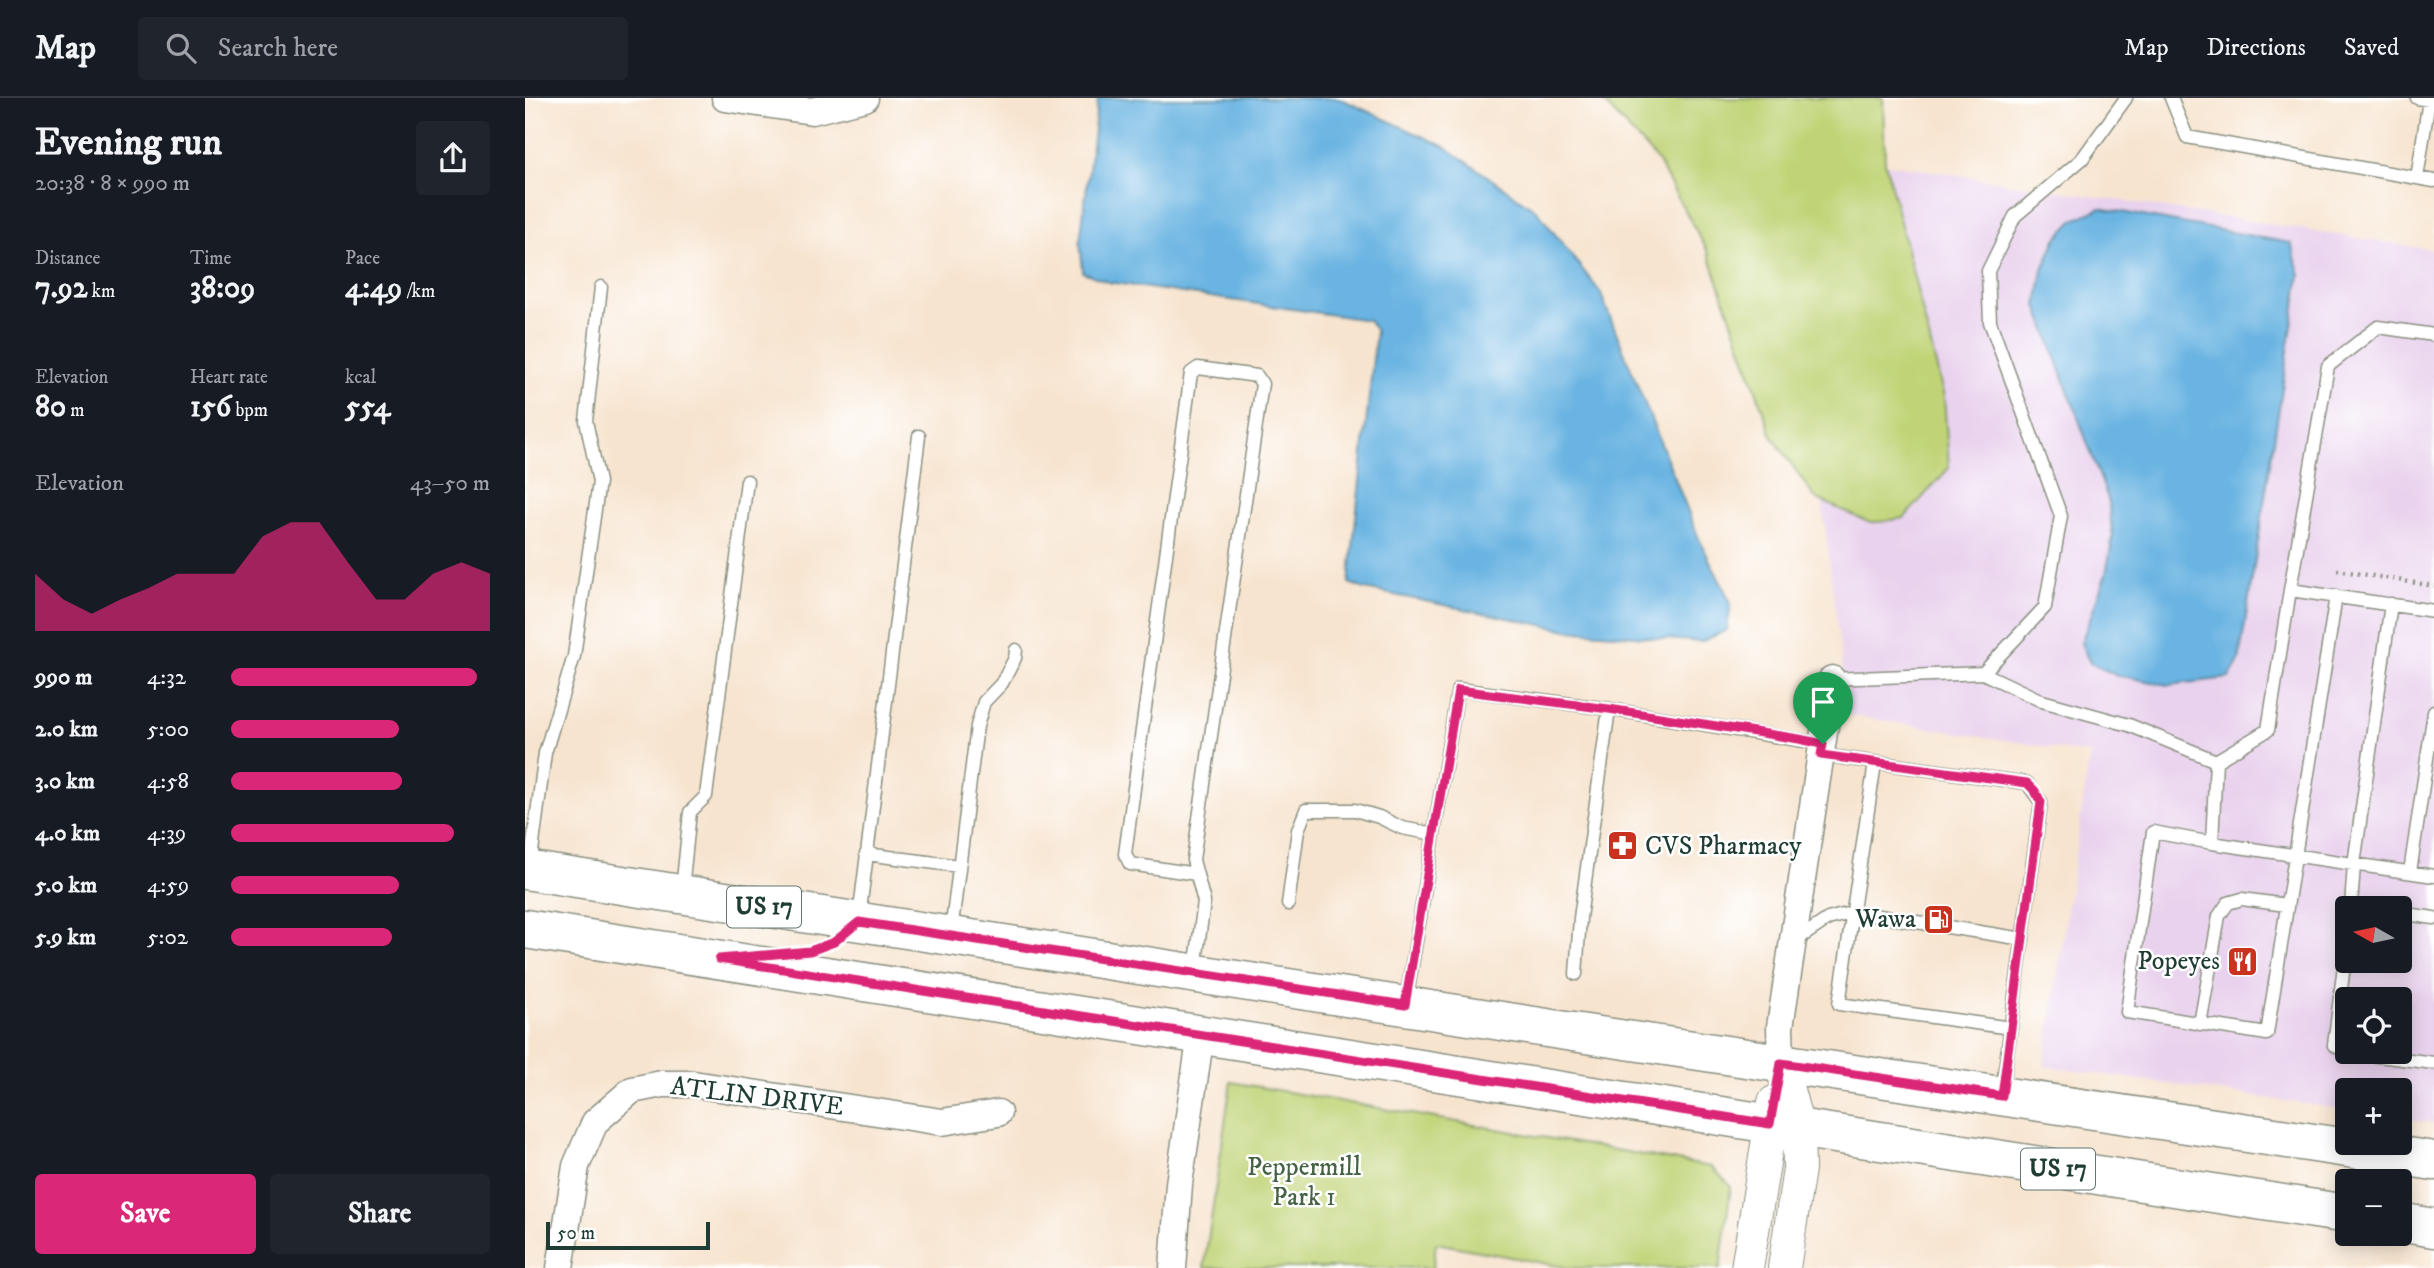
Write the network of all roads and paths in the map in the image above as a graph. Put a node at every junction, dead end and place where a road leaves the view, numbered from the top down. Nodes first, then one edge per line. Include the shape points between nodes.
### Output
1 (725, 98) edge
2 (865, 98) edge
3 (2126, 98) edge
4 (2171, 98) edge
5 (2417, 98) edge
6 (2417, 178) junction
7 (2434, 181) edge
8 (601, 286) dead end
9 (2434, 335) edge
10 (919, 436) dead end
11 (747, 481) dead end
12 (2337, 570) dead end
13 (2434, 586) edge
14 (2290, 590) junction
15 (2336, 596) junction
16 (2391, 604) junction
17 (2434, 611) edge
18 (1016, 650) dead end
19 (1983, 673) junction
20 (1832, 679) joint
21 (1609, 709) junction
22 (2434, 712) edge
23 (1822, 750) junction
24 (2216, 761) junction
25 (1875, 763) junction
26 (525, 792) edge
27 (540, 794) junction
28 (1434, 834) junction
29 (2212, 843) junction
30 (866, 854) junction
31 (2293, 855) junction
32 (2354, 864) junction
33 (959, 866) junction
34 (527, 870) edge
35 (2410, 872) junction
36 (1196, 874) junction
37 (2434, 876) edge
38 (681, 894) junction
39 (2354, 896) edge
40 (1288, 904) dead end
41 (2286, 905) junction
42 (1854, 912) junction
43 (2412, 915) edge
44 (2434, 918) edge
45 (859, 922) junction
46 (525, 929) edge
47 (950, 936) junction
48 (2023, 939) junction
49 (1793, 942) junction
50 (719, 959) junction
51 (1195, 973) junction
52 (1576, 974) dead end
53 (877, 984) junction
54 (1405, 1005) junction
55 (2200, 1024) junction
56 (2011, 1028) junction
57 (1201, 1034) junction
58 (2412, 1060) edge
59 (1781, 1063) junction
60 (2434, 1063) edge
61 (2002, 1096) junction
62 (997, 1114) dead end
63 (1784, 1126) junction
64 (2434, 1161) edge
65 (2335, 1212) edge
66 (2412, 1224) edge
67 (2434, 1228) edge
68 (560, 1268) edge
69 (1173, 1268) edge
70 (1747, 1268) edge
71 (1784, 1268) edge

1 - 2 street via 811,111
3 - 19 lane via 2082,159 2015,216 1989,271 1990,322 2061,516 2045,607
4 - 6 lane via 2187,137
5 - 6 lane via 2429,100
6 - 7 lane
8 - 27 lane via 586,421 599,482 574,656 545,753
9 - 14 lane via 2378,327 2328,366
10 - 30 lane
11 - 38 lane via 706,796 690,812
12 - 13 path
14 - 15 lane
14 - 24 lane via 2268,730
15 - 16 lane
15 - 31 lane
16 - 17 lane
16 - 32 lane
18 - 33 lane via 1002,683 984,702 977,726
19 - 20 lane
19 - 24 lane via 2042,701 2129,725
20 - 23 street
21 - 23 lane via 1757,732
21 - 28 lane via 1458,690
21 - 52 lane
22 - 35 lane
23 - 25 lane
23 - 49 street
24 - 29 lane
25 - 42 lane
25 - 48 lane via 2027,783 2035,791 2041,802
26 - 27 lane
27 - 34 lane
28 - 40 lane via 1402,828 1355,810 1306,810 1298,830
28 - 54 lane
29 - 31 lane
29 - 55 lane via 2153,832 2127,1012
30 - 33 lane
30 - 45 lane
31 - 32 lane
31 - 41 lane
32 - 35 lane
32 - 39 lane
33 - 47 lane
34 - 38 main road, US 17
35 - 37 lane
36 - 36 lane via 1193,860 1262,384 1258,376 1198,368 1191,373 1125,854 1130,864
36 - 51 lane via 1204,902
38 - 45 main road, US 17
41 - 55 lane via 2242,899 2228,904 2219,916
41 - 55 lane via 2267,1034
42 - 48 lane
42 - 49 lane via 1828,919
42 - 56 lane via 1839,1004
43 - 44 lane
45 - 47 main road, US 17
45 - 50 main road via 834,942 810,951
46 - 50 main road, US 17
47 - 51 main road, US 17
47 - 53 main road via 910,951 889,965
48 - 56 lane
49 - 59 street via 1780,1027
50 - 53 main road, US 17
51 - 54 main road, US 17
53 - 57 main road, US 17
54 - 59 main road, US 17
56 - 61 lane
57 - 63 main road, US 17
57 - 69 street via 1179,1184
58 - 60 lane
59 - 61 main road, US 17
59 - 63 street
61 - 64 main road, US 17
62 - 68 street, ATLIN DRIVE via 942,1122 693,1084 632,1090 595,1122 576,1166
63 - 65 main road, US 17
63 - 70 street
63 - 71 street via 1799,1169
66 - 67 main road

